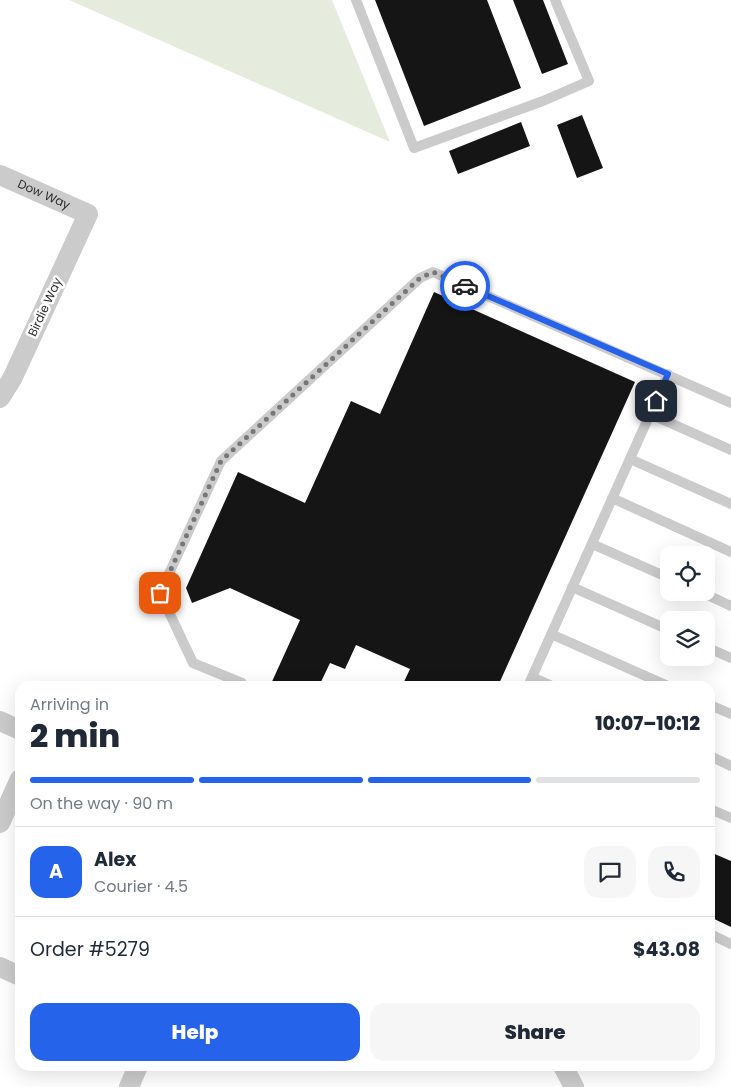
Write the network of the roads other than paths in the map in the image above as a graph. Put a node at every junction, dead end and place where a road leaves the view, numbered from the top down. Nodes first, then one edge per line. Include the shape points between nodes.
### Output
1 (356, 0) edge
2 (555, 0) edge
3 (0, 175) edge
4 (88, 214) joint
5 (668, 374) junction
6 (0, 398) edge
7 (731, 403) edge
8 (650, 414) junction
9 (731, 450) edge
10 (630, 459) junction
11 (612, 498) junction
12 (731, 504) edge
13 (592, 544) junction
14 (731, 552) edge
15 (660, 574) edge
16 (572, 587) junction
17 (715, 599) edge
18 (731, 606) edge
19 (660, 626) edge
20 (551, 634) junction
21 (715, 651) edge
22 (731, 658) edge
23 (237, 681) edge
24 (530, 681) edge
25 (657, 681) edge
26 (715, 707) edge
27 (731, 714) edge
28 (0, 721) edge
29 (15, 728) edge
30 (715, 758) edge
31 (731, 766) edge
32 (15, 790) edge
33 (715, 811) edge
34 (731, 818) edge
35 (0, 823) edge
36 (715, 936) edge
37 (731, 944) edge
38 (0, 968) edge
39 (15, 974) edge
40 (136, 1071) edge
41 (566, 1071) edge
42 (129, 1087) edge
43 (574, 1087) edge

1 - 2 lane via 414,148 589,81
3 - 4 street, Dow Way
4 - 6 street, Birdie Way via 12,379
5 - 7 lane
5 - 8 lane
5 - 23 lane via 433,272 420,278 221,461 160,593 193,663
8 - 9 lane
8 - 10 lane
10 - 11 lane
10 - 12 lane
11 - 13 lane
11 - 14 lane
13 - 15 lane
13 - 16 lane
16 - 19 lane
16 - 20 lane
17 - 18 lane
20 - 24 lane
20 - 25 lane
21 - 22 lane
26 - 27 lane
28 - 29 street
30 - 31 lane
32 - 35 street
33 - 34 lane
36 - 37 lane
38 - 39 street
40 - 42 street
41 - 43 street

